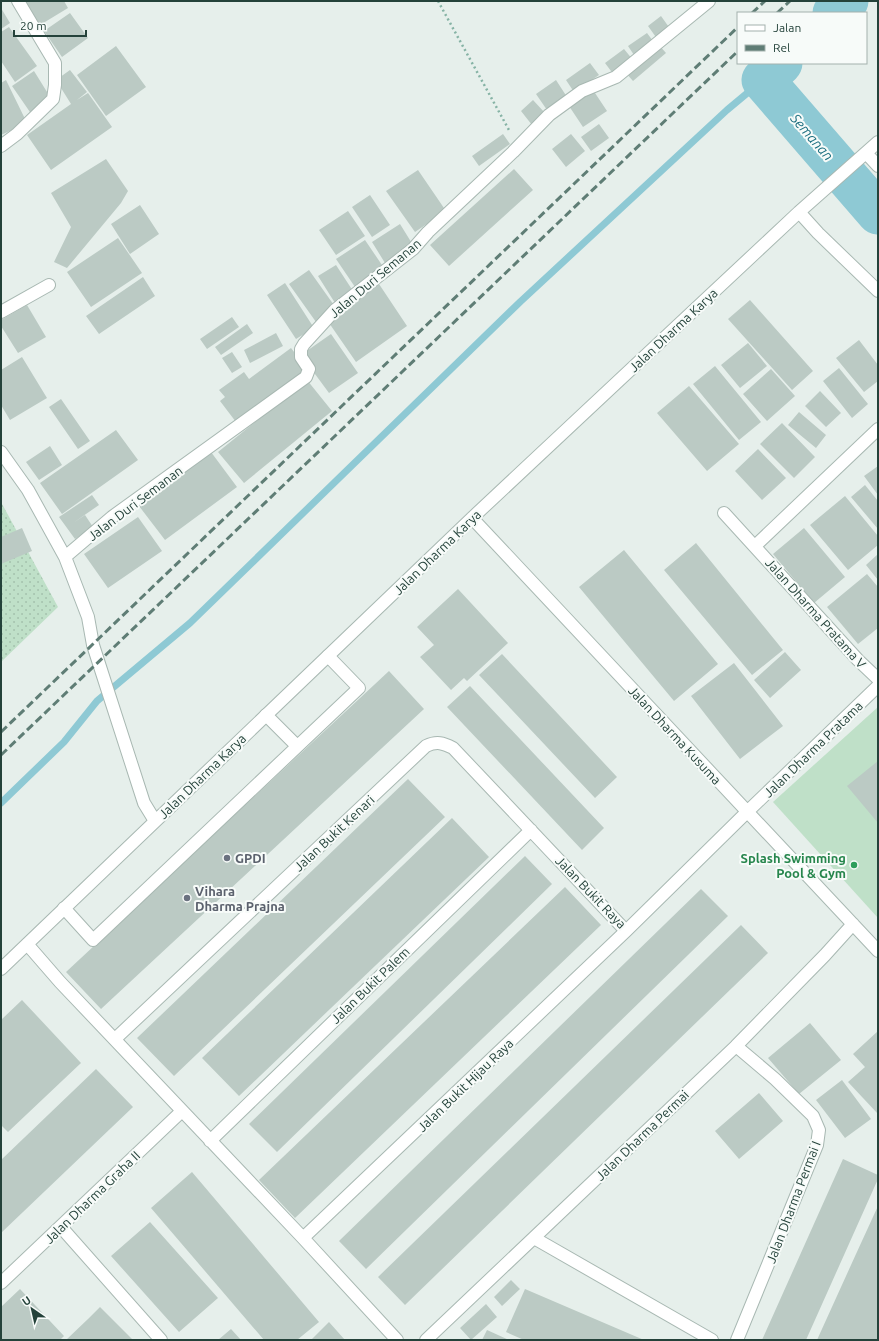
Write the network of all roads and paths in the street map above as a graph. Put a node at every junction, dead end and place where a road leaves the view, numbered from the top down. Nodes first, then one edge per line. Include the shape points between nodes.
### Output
1 (18, 1) edge
2 (438, 1) edge
3 (709, 1) edge
4 (878, 142) edge
5 (1, 146) edge
6 (518, 146) junction
7 (866, 153) junction
8 (878, 166) edge
9 (799, 212) junction
10 (49, 285) dead end
11 (878, 291) edge
12 (1, 312) edge
13 (878, 429) edge
14 (1, 452) edge
15 (724, 513) dead end
16 (472, 518) junction
17 (755, 546) junction
18 (65, 557) junction
19 (328, 656) junction
20 (878, 679) edge
21 (878, 686) edge
22 (266, 715) junction
23 (432, 743) joint
24 (297, 746) junction
25 (747, 812) junction
26 (155, 821) junction
27 (531, 830) junction
28 (64, 908) junction
29 (853, 924) junction
30 (626, 931) junction
31 (27, 944) junction
32 (878, 951) edge
33 (1, 969) edge
34 (115, 1039) junction
35 (736, 1046) junction
36 (182, 1111) junction
37 (210, 1141) junction
38 (61, 1227) junction
39 (303, 1238) junction
40 (534, 1238) junction
41 (1, 1283) edge
42 (161, 1340) edge
43 (398, 1340) edge
44 (426, 1340) edge
45 (712, 1340) edge
46 (737, 1340) edge

1 - 5 street via 55,63 56,85 53,99
2 - 6 path
3 - 6 street, Jalan Duri Semanan via 616,77 582,91 549,115
4 - 7 street, Jalan Dharma Karya
6 - 18 street, Jalan Duri Semanan via 413,249 335,310 309,338 300,357 309,369 306,377 112,517
7 - 8 street
7 - 9 street, Jalan Dharma Karya
9 - 11 street
9 - 16 street, Jalan Dharma Karya
10 - 12 street
13 - 17 street, Jalan Dharma Pratama V
14 - 18 street via 28,490
15 - 17 street, Jalan Dharma Pratama V
16 - 19 street, Jalan Dharma Karya
16 - 25 street, Jalan Dharma Kusuma
17 - 20 street, Jalan Dharma Pratama V
18 - 26 street via 88,617 93,645 144,803
19 - 22 street, Jalan Dharma Karya
19 - 24 street via 358,688
21 - 25 street, Jalan Dharma Pratama
22 - 24 street
22 - 26 street, Jalan Dharma Karya
23 - 27 street, Jalan Bukit Raya via 440,742 453,748
23 - 34 street, Jalan Bukit Kenari
24 - 28 street via 94,940
25 - 29 street, Jalan Dharma Kusuma
25 - 30 street, Jalan Bukit Raya
26 - 28 street, Jalan Dharma Karya
27 - 30 street, Jalan Bukit Raya
27 - 37 street, Jalan Bukit Palem
28 - 31 street, Jalan Dharma Karya
29 - 32 street, Jalan Dharma Kusuma
29 - 35 street, Jalan Dharma Permai
30 - 39 street, Jalan Bukit Hijau Raya
31 - 33 street, Jalan Dharma Karya
31 - 34 street
34 - 36 street
35 - 40 street, Jalan Dharma Permai
35 - 46 street, Jalan Dharma Permai I via 813,1116 819,1130 817,1146
36 - 37 street
36 - 38 street, Jalan Dharma Graha II
37 - 39 street
38 - 41 street, Jalan Dharma Graha II
38 - 42 street
39 - 43 street
40 - 44 street, Jalan Dharma Permai
40 - 45 street

